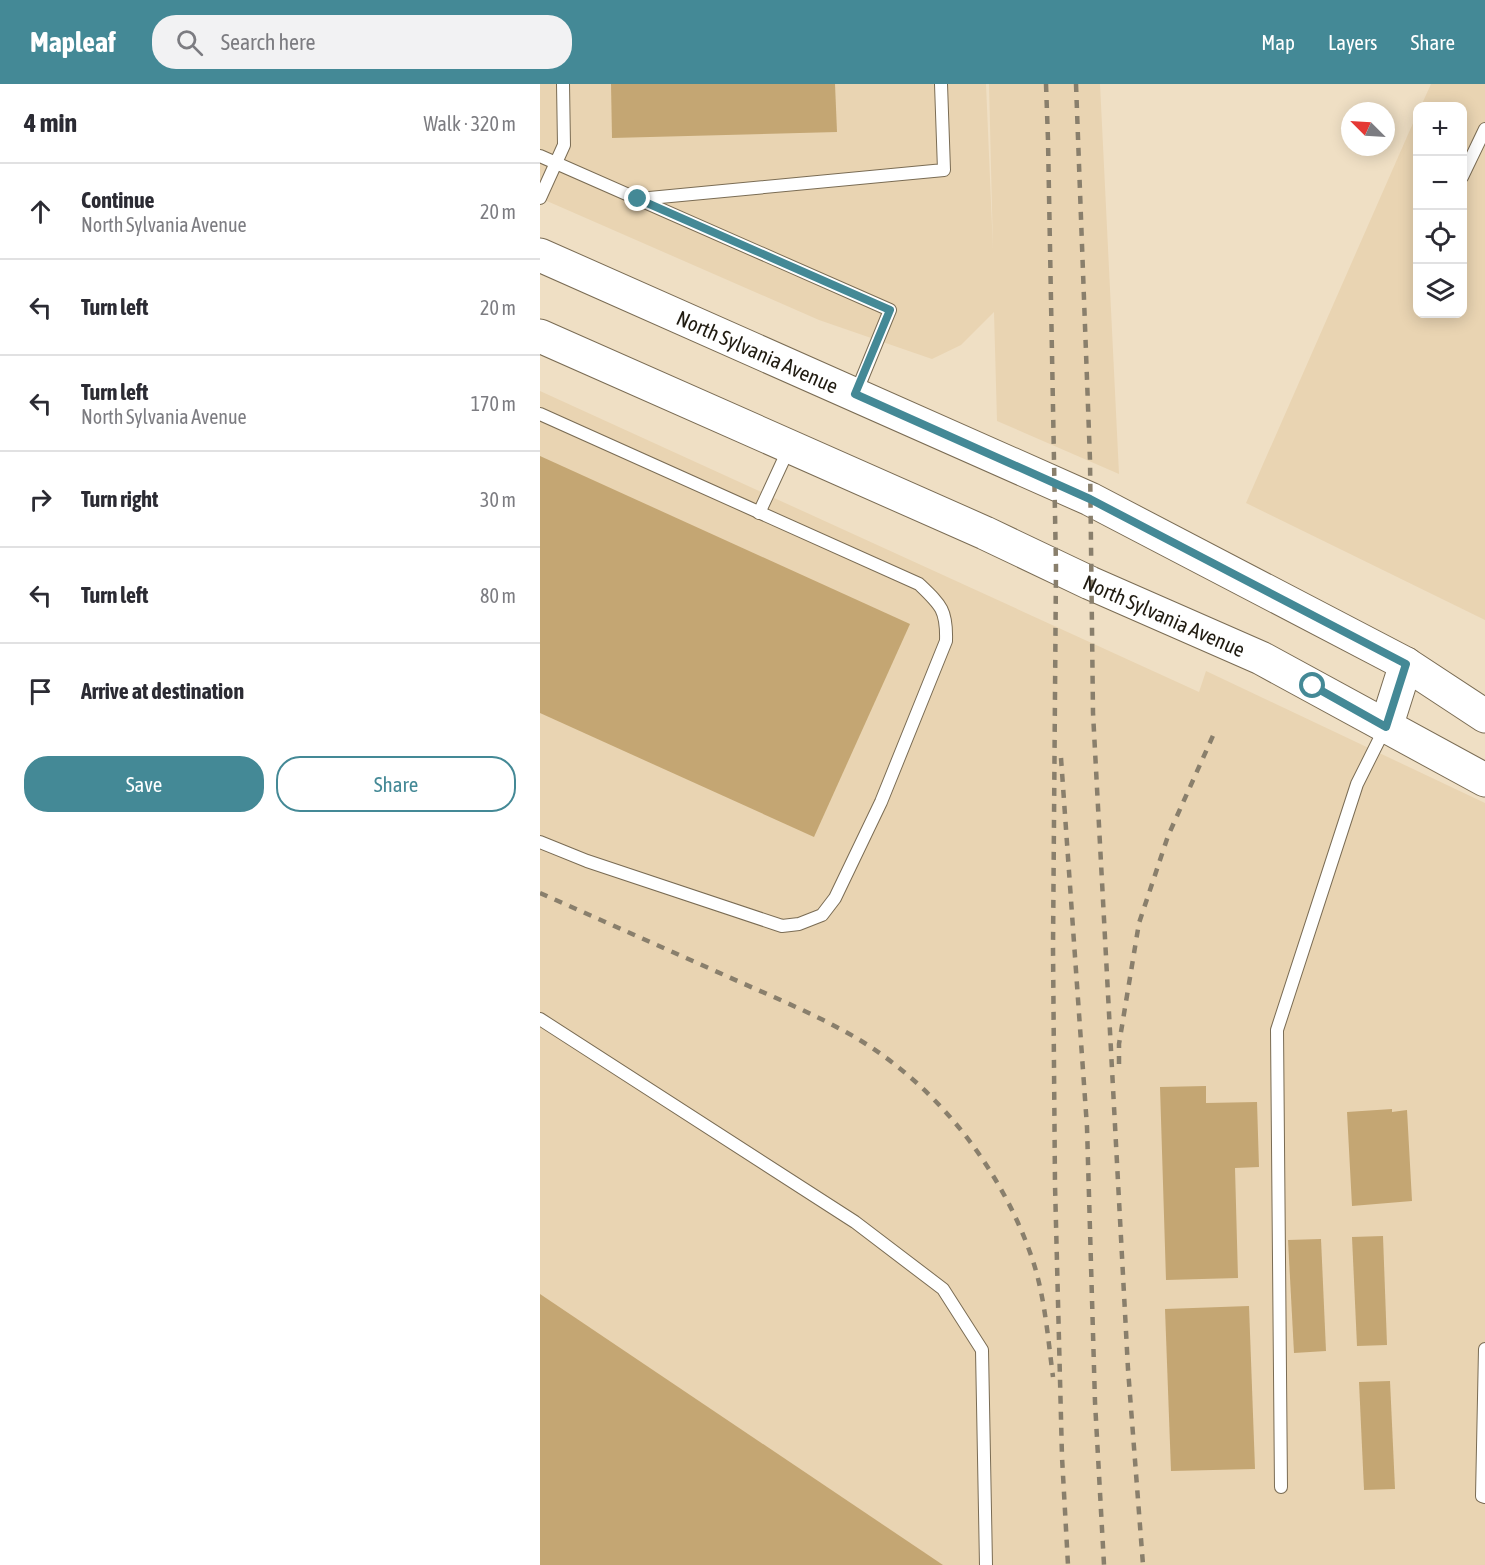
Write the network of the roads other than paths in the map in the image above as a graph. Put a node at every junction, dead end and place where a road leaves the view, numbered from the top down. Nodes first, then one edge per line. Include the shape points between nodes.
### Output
1 (563, 84) edge
2 (941, 84) edge
3 (1485, 129) edge
4 (540, 156) edge
5 (556, 164) junction
6 (1467, 167) edge
7 (540, 198) edge
8 (638, 199) junction
9 (540, 255) edge
10 (540, 336) edge
11 (855, 394) junction
12 (540, 414) edge
13 (790, 447) junction
14 (759, 513) junction
15 (1406, 664) junction
16 (1485, 716) edge
17 (1386, 727) junction
18 (1485, 780) edge
19 (540, 842) edge
20 (540, 1019) edge
21 (1485, 1349) edge
22 (1281, 1486) dead end
23 (1485, 1497) edge
24 (986, 1565) edge

1 - 5 lane via 564,145
2 - 8 lane via 944,170
3 - 6 lane
4 - 5 lane
5 - 7 lane
5 - 8 lane
8 - 11 lane via 890,310
9 - 11 main road, North Sylvania Avenue
10 - 13 main road, North Sylvania Avenue
11 - 15 main road, North Sylvania Avenue via 1090,499
12 - 14 lane
13 - 14 lane
13 - 17 main road, North Sylvania Avenue via 1261,658
14 - 19 lane via 919,584 938,602 947,621 946,641 938,662 881,802 835,898 822,915 782,926
15 - 16 main road, North Sylvania Avenue
15 - 17 main road
17 - 18 main road, North Sylvania Avenue
17 - 22 lane via 1357,784 1277,1030
20 - 24 lane via 855,1222 944,1289 982,1350
21 - 23 lane

